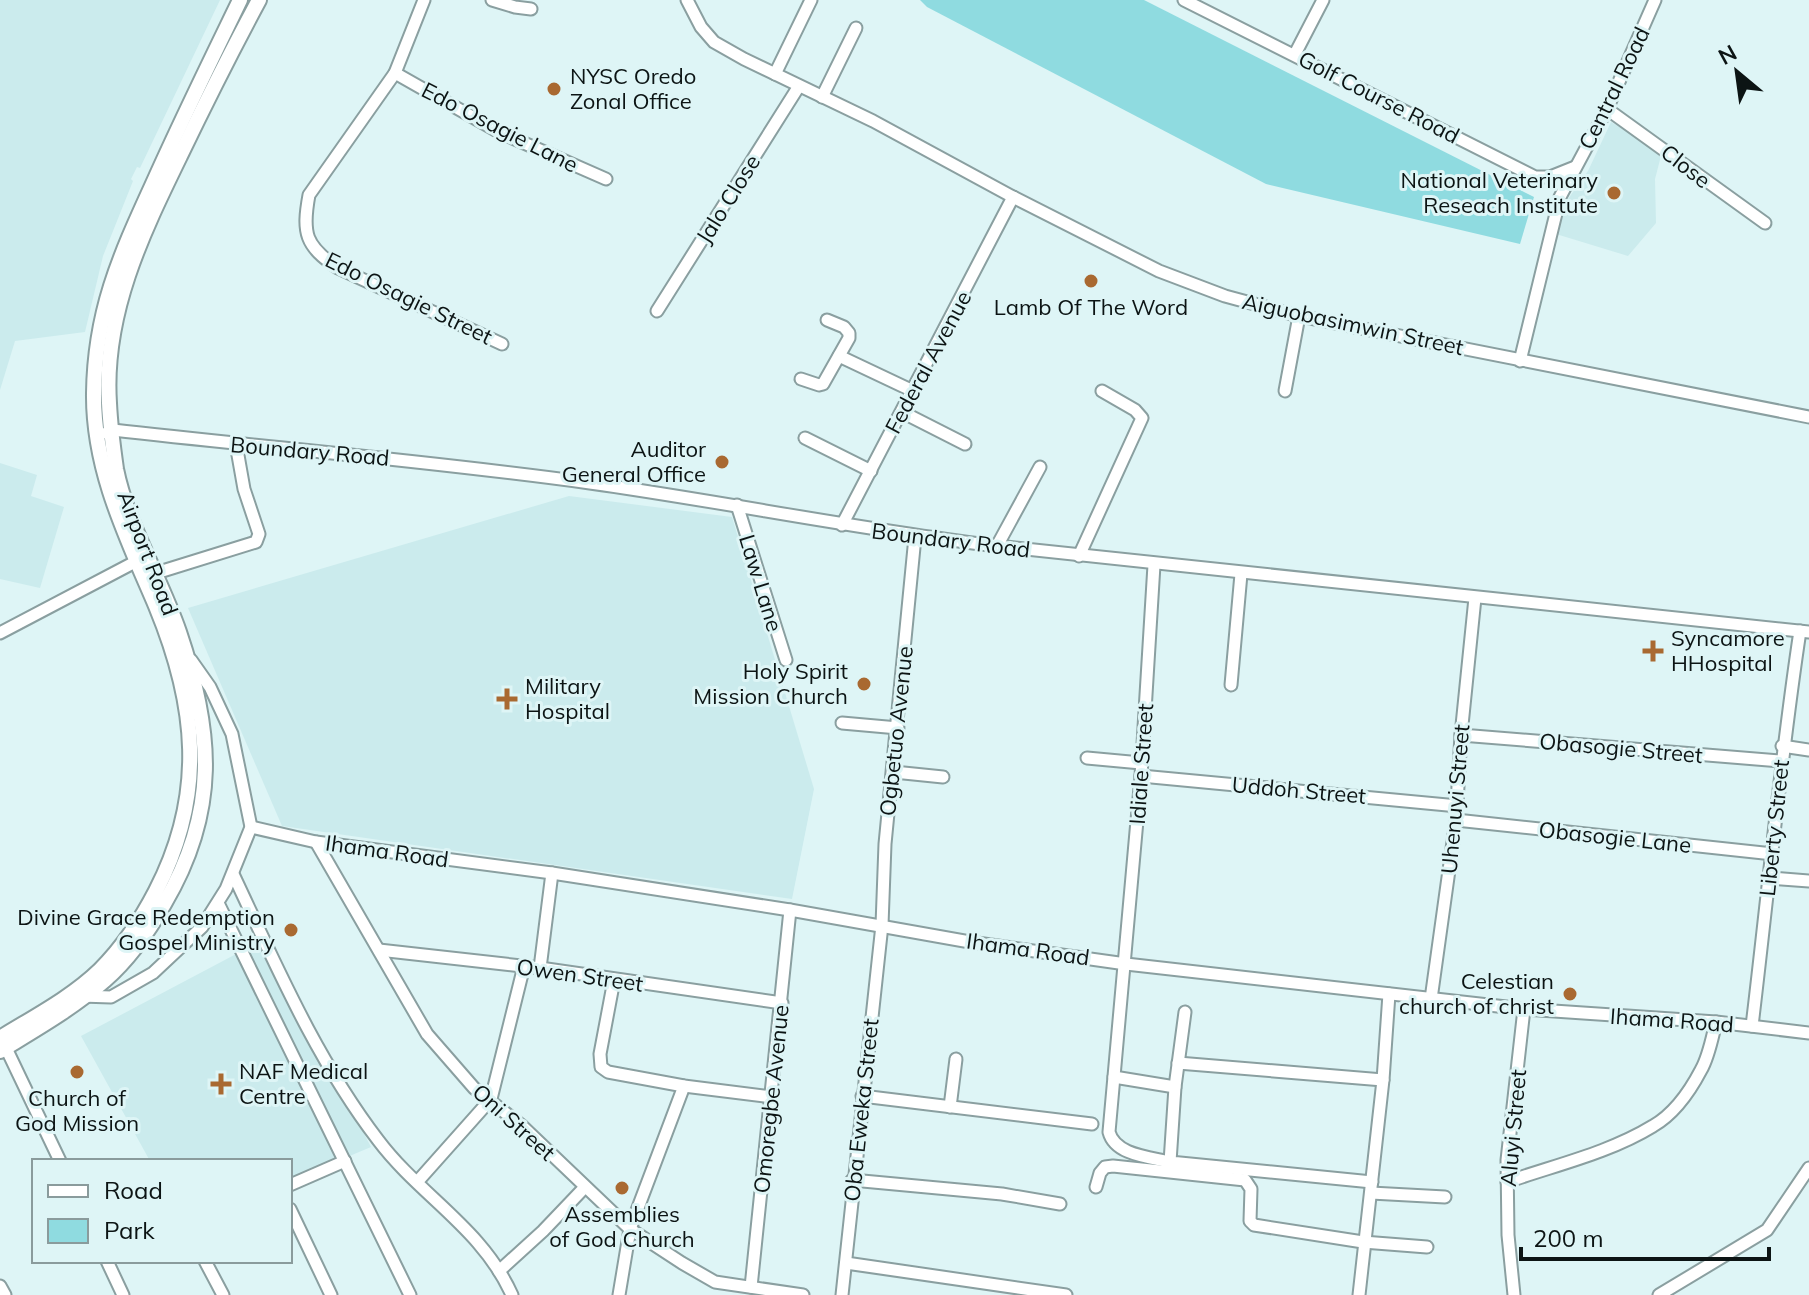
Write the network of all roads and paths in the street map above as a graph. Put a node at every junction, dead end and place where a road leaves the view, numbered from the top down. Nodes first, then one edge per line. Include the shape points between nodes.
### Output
1 (240, 0) edge
2 (259, 0) edge
3 (424, 0) edge
4 (492, 0) edge
5 (687, 0) edge
6 (811, 0) edge
7 (1184, 0) edge
8 (1323, 0) edge
9 (1655, 0) edge
10 (531, 9) dead end
11 (856, 28) dead end
12 (1295, 54) junction
13 (395, 73) junction
14 (775, 74) junction
15 (799, 86) junction
16 (822, 97) junction
17 (1607, 109) junction
18 (1575, 167) junction
19 (1550, 177) junction
20 (606, 179) dead end
21 (1013, 197) junction
22 (1560, 197) junction
23 (1765, 223) dead end
24 (657, 311) dead end
25 (1299, 316) junction
26 (827, 320) dead end
27 (502, 344) dead end
28 (839, 356) junction
29 (1520, 361) junction
30 (801, 379) dead end
31 (913, 391) junction
32 (1102, 391) dead end
33 (1285, 391) dead end
34 (902, 412) junction
35 (1809, 417) edge
36 (113, 430) junction
37 (97, 436) junction
38 (805, 438) dead end
39 (236, 444) junction
40 (965, 444) dead end
41 (1040, 467) dead end
42 (871, 471) junction
43 (737, 505) junction
44 (842, 525) junction
45 (915, 537) junction
46 (997, 546) junction
47 (1079, 556) junction
48 (135, 562) junction
49 (1154, 565) junction
50 (156, 573) junction
51 (1241, 574) junction
52 (1475, 598) junction
53 (1804, 631) edge
54 (0, 633) edge
55 (180, 654) junction
56 (786, 660) dead end
57 (1231, 685) dead end
58 (842, 723) dead end
59 (898, 728) junction
60 (1461, 735) junction
61 (1782, 746) junction
62 (1809, 750) edge
63 (1087, 758) dead end
64 (1781, 761) junction
65 (1141, 770) junction
66 (894, 772) junction
67 (943, 777) dead end
68 (1458, 806) junction
69 (1456, 820) junction
70 (251, 827) junction
71 (316, 842) junction
72 (1773, 854) junction
73 (552, 873) junction
74 (233, 874) junction
75 (1770, 878) junction
76 (1809, 881) edge
77 (218, 903) junction
78 (790, 910) junction
79 (882, 925) junction
80 (379, 950) junction
81 (1126, 964) junction
82 (524, 966) junction
83 (540, 968) junction
84 (614, 980) junction
85 (79, 994) junction
86 (1389, 994) junction
87 (1431, 999) junction
88 (782, 1003) junction
89 (1524, 1009) junction
90 (1185, 1012) dead end
91 (1716, 1022) junction
92 (1752, 1026) junction
93 (1809, 1033) edge
94 (2, 1045) edge
95 (956, 1059) dead end
96 (1178, 1063) junction
97 (1114, 1077) junction
98 (1383, 1080) junction
99 (684, 1086) junction
100 (1175, 1087) junction
101 (862, 1096) junction
102 (772, 1097) junction
103 (491, 1099) junction
104 (950, 1107) junction
105 (1092, 1124) dead end
106 (59, 1159) edge
107 (345, 1161) junction
108 (1170, 1162) junction
109 (1809, 1168) edge
110 (852, 1180) junction
111 (418, 1181) junction
112 (1507, 1182) junction
113 (292, 1184) edge
114 (585, 1187) junction
115 (1096, 1187) dead end
116 (1371, 1188) junction
117 (1445, 1197) dead end
118 (1060, 1204) dead end
119 (292, 1213) edge
120 (630, 1229) junction
121 (1363, 1242) junction
122 (1427, 1247) dead end
123 (112, 1263) edge
124 (206, 1263) edge
125 (846, 1263) junction
126 (499, 1271) junction
127 (0, 1286) edge
128 (751, 1287) junction
129 (511, 1294) edge
130 (5, 1295) edge
131 (123, 1295) edge
132 (223, 1295) edge
133 (331, 1295) edge
134 (410, 1295) edge
135 (619, 1295) edge
136 (803, 1295) edge
137 (842, 1295) edge
138 (1066, 1295) edge
139 (1359, 1295) edge
140 (1514, 1295) edge
141 (1659, 1295) edge

1 - 37 main road, Airport Road via 113,276 99,332
2 - 36 main road, Airport Road via 147,223 130,268 112,338
3 - 13 street, Edo Osagie Street
4 - 10 street
5 - 14 street, Aiguobasimwin Street via 714,42
6 - 14 street
7 - 12 street, Golf Course Road
8 - 12 street
9 - 17 street, Central Road
11 - 16 street
12 - 19 street, Golf Course Road via 1535,177
13 - 20 street, Edo Osagie Lane via 499,132
13 - 27 street, Edo Osagie Street via 309,195 307,237 318,255 338,268
14 - 15 street, Aiguobasimwin Street
15 - 16 street, Aiguobasimwin Street
15 - 24 street, Jalo Close
16 - 21 street, Aiguobasimwin Street
17 - 18 street, Central Road
17 - 23 street, Close
18 - 19 street
18 - 22 street, Central Road
19 - 22 street
21 - 25 street, Aiguobasimwin Street via 1159,271
21 - 31 street, Federal Avenue
22 - 29 street, Central Road
25 - 29 street, Aiguobasimwin Street
25 - 33 street
26 - 28 street via 849,333
28 - 30 street via 823,384
28 - 31 street
29 - 35 street, Aiguobasimwin Street
31 - 34 street, Federal Avenue
32 - 47 street via 1142,418
34 - 40 street
34 - 42 street, Federal Avenue
36 - 37 street, Boundary Road
36 - 39 street, Boundary Road
36 - 50 main road, Airport Road via 128,507
37 - 48 main road, Airport Road
38 - 42 street
39 - 43 street, Boundary Road via 453,465
39 - 50 street via 259,534 256,542
41 - 46 street
42 - 44 street, Federal Avenue
43 - 44 street, Boundary Road
43 - 56 street, Law Lane
44 - 45 street, Boundary Road
45 - 46 street, Boundary Road
45 - 59 street, Ogbetuo Avenue
46 - 47 street, Boundary Road
47 - 49 street, Boundary Road
48 - 54 street
48 - 55 main road, Airport Road
49 - 51 street, Boundary Road
49 - 65 street, Idiale Street
50 - 55 main road, Airport Road
51 - 52 street, Boundary Road
51 - 57 street
52 - 53 street, Boundary Road
52 - 60 street, Uhenuyi Street
53 - 61 street, Liberty Street
55 - 70 street via 210,687 232,734
55 - 85 main road, Airport Road via 191,759 177,846 126,941
58 - 59 street
59 - 66 street, Ogbetuo Avenue
60 - 64 street, Obasogie Street
60 - 68 street, Uhenuyi Street
61 - 62 street
61 - 64 street, Liberty Street
63 - 65 street, Uddoh Street
64 - 72 street, Liberty Street
65 - 68 street, Uddoh Street
65 - 81 street, Idiale Street
66 - 67 street
66 - 79 street, Ogbetuo Avenue
68 - 69 street, Uhenuyi Street
69 - 72 street, Obasogie Lane
69 - 87 street, Uhenuyi Street
70 - 71 street, Ihama Road
70 - 74 street
71 - 73 street, Ihama Road
71 - 80 street, Oni Street
72 - 75 street, Liberty Street
73 - 78 street, Ihama Road
73 - 83 street
74 - 77 street
74 - 111 street via 301,1016 348,1099 382,1146
75 - 76 street
75 - 92 street, Liberty Street
77 - 85 street via 202,927 153,973 111,997
77 - 107 street
78 - 79 street, Ihama Road
78 - 88 street, Omoregbe Avenue
79 - 81 street, Ihama Road
79 - 101 street, Oba Eweka Street
80 - 82 street, Owen Street
80 - 103 street, Oni Street via 427,1034 474,1088
81 - 86 street, Ihama Road
81 - 97 street, Idiale Street
82 - 83 street, Owen Street
82 - 103 street
83 - 84 street, Owen Street
84 - 88 street, Owen Street
84 - 99 street via 601,1067
85 - 94 main road, Airport Road
86 - 87 street, Ihama Road
86 - 98 street
87 - 89 street, Ihama Road
88 - 102 street, Omoregbe Avenue
89 - 91 street, Ihama Road
89 - 112 street, Aluyi Street
90 - 96 street
91 - 92 street, Ihama Road
91 - 112 street via 1693,1084 1654,1126
92 - 93 street, Ihama Road
94 - 106 street
95 - 104 street
96 - 98 street
96 - 100 street
97 - 100 street
97 - 108 street, Idiale Street via 1111,1138 1123,1150
98 - 116 street
99 - 102 street
99 - 120 street
100 - 108 street
101 - 104 street
101 - 110 street, Oba Eweka Street
102 - 128 street, Omoregbe Avenue
103 - 111 street
103 - 114 street, Oni Street
104 - 105 street
107 - 113 street
107 - 134 street
108 - 116 street, Idiale Street
109 - 141 street via 1767,1230
110 - 118 street
110 - 125 street, Oba Eweka Street
111 - 126 street via 472,1233
112 - 140 street, Aluyi Street
114 - 120 street, Oni Street
114 - 126 street
115 - 121 street via 1100,1173 1113,1166 1245,1180 1251,1189 1254,1225
116 - 117 street, Idiale Street
116 - 121 street
119 - 133 street
120 - 128 street, Oni Street via 715,1282
120 - 135 street
121 - 122 street
121 - 139 street
123 - 131 street
124 - 132 street
125 - 137 street, Oba Eweka Street
125 - 138 street
126 - 129 street
127 - 130 street
128 - 136 street, Oni Street

